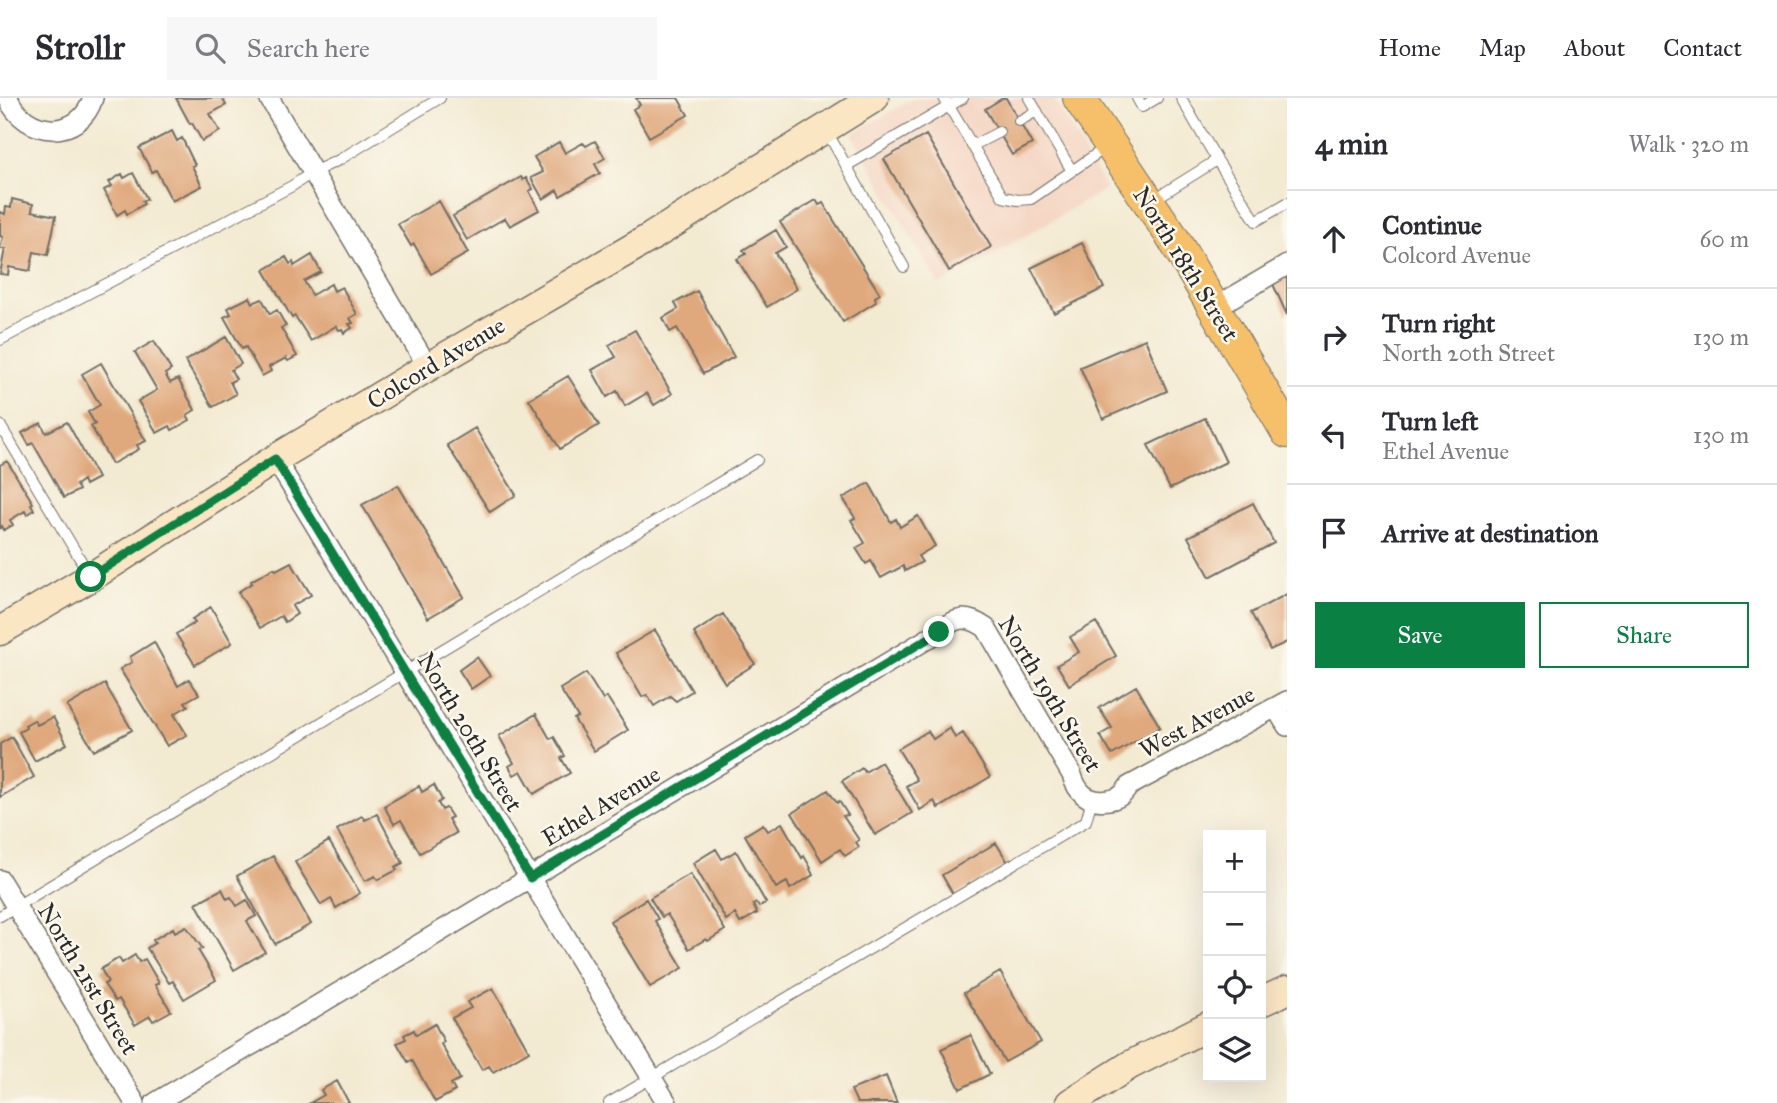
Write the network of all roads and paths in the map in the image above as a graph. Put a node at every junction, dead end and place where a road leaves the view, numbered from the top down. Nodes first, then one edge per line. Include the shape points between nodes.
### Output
1 (8, 98) edge
2 (93, 98) edge
3 (269, 98) edge
4 (440, 98) edge
5 (874, 98) edge
6 (963, 98) edge
7 (1079, 98) edge
8 (1137, 98) edge
9 (1157, 98) edge
10 (1181, 98) edge
11 (946, 102) edge
12 (1033, 102) edge
13 (1019, 121) dead end
14 (825, 128) junction
15 (999, 132) dead end
16 (1110, 145) junction
17 (972, 146) junction
18 (1217, 160) junction
19 (846, 166) junction
20 (1072, 171) junction
21 (313, 172) junction
22 (1149, 202) junction
23 (1287, 203) edge
24 (1287, 265) edge
25 (904, 267) dead end
26 (1214, 308) junction
27 (0, 340) edge
28 (428, 367) junction
29 (0, 425) edge
30 (1287, 432) edge
31 (275, 459) junction
32 (757, 460) dead end
33 (91, 577) junction
34 (965, 618) joint
35 (0, 631) edge
36 (405, 672) junction
37 (1282, 705) edge
38 (1287, 726) edge
39 (1092, 799) junction
40 (530, 878) junction
41 (0, 880) edge
42 (8, 911) edge
43 (1287, 990) edge
44 (1266, 1000) edge
45 (1203, 1028) edge
46 (651, 1077) junction
47 (135, 1103) edge
48 (155, 1103) edge
49 (609, 1103) edge
50 (667, 1103) edge
51 (1070, 1103) edge

1 - 2 street via 23,120 52,130 81,118
3 - 21 street
4 - 21 lane
5 - 14 street, Colcord Avenue
6 - 11 lane
7 - 16 main road, North 18th Street
8 - 9 lane via 1142,107
10 - 18 lane
11 - 17 lane
11 - 19 lane
12 - 13 lane
12 - 20 lane
14 - 19 lane
14 - 28 street, Colcord Avenue
15 - 17 lane
16 - 20 lane
16 - 22 main road, North 18th Street
17 - 20 lane via 1003,197 1031,199
18 - 22 lane
18 - 23 lane via 1256,221
19 - 25 lane
21 - 27 lane
21 - 28 street
22 - 26 main road, North 18th Street
24 - 26 street
26 - 30 main road, North 18th Street
28 - 31 street, Colcord Avenue
29 - 33 lane
31 - 33 street, Colcord Avenue
31 - 36 street, North 20th Street
32 - 36 lane
33 - 35 street, Colcord Avenue
34 - 39 street, North 19th Street via 986,628 1075,783
34 - 40 street, Ethel Avenue
36 - 40 street, North 20th Street
36 - 42 lane
37 - 38 street
37 - 39 street, West Avenue via 1129,786 1122,795 1108,801
39 - 46 lane via 1086,821
40 - 46 street, North 20th Street
40 - 48 street, Ethel Avenue
41 - 42 street, North 21st Street
42 - 47 street, North 21st Street
43 - 44 street
45 - 51 street via 1130,1065
46 - 49 lane
46 - 50 street, North 20th Street

